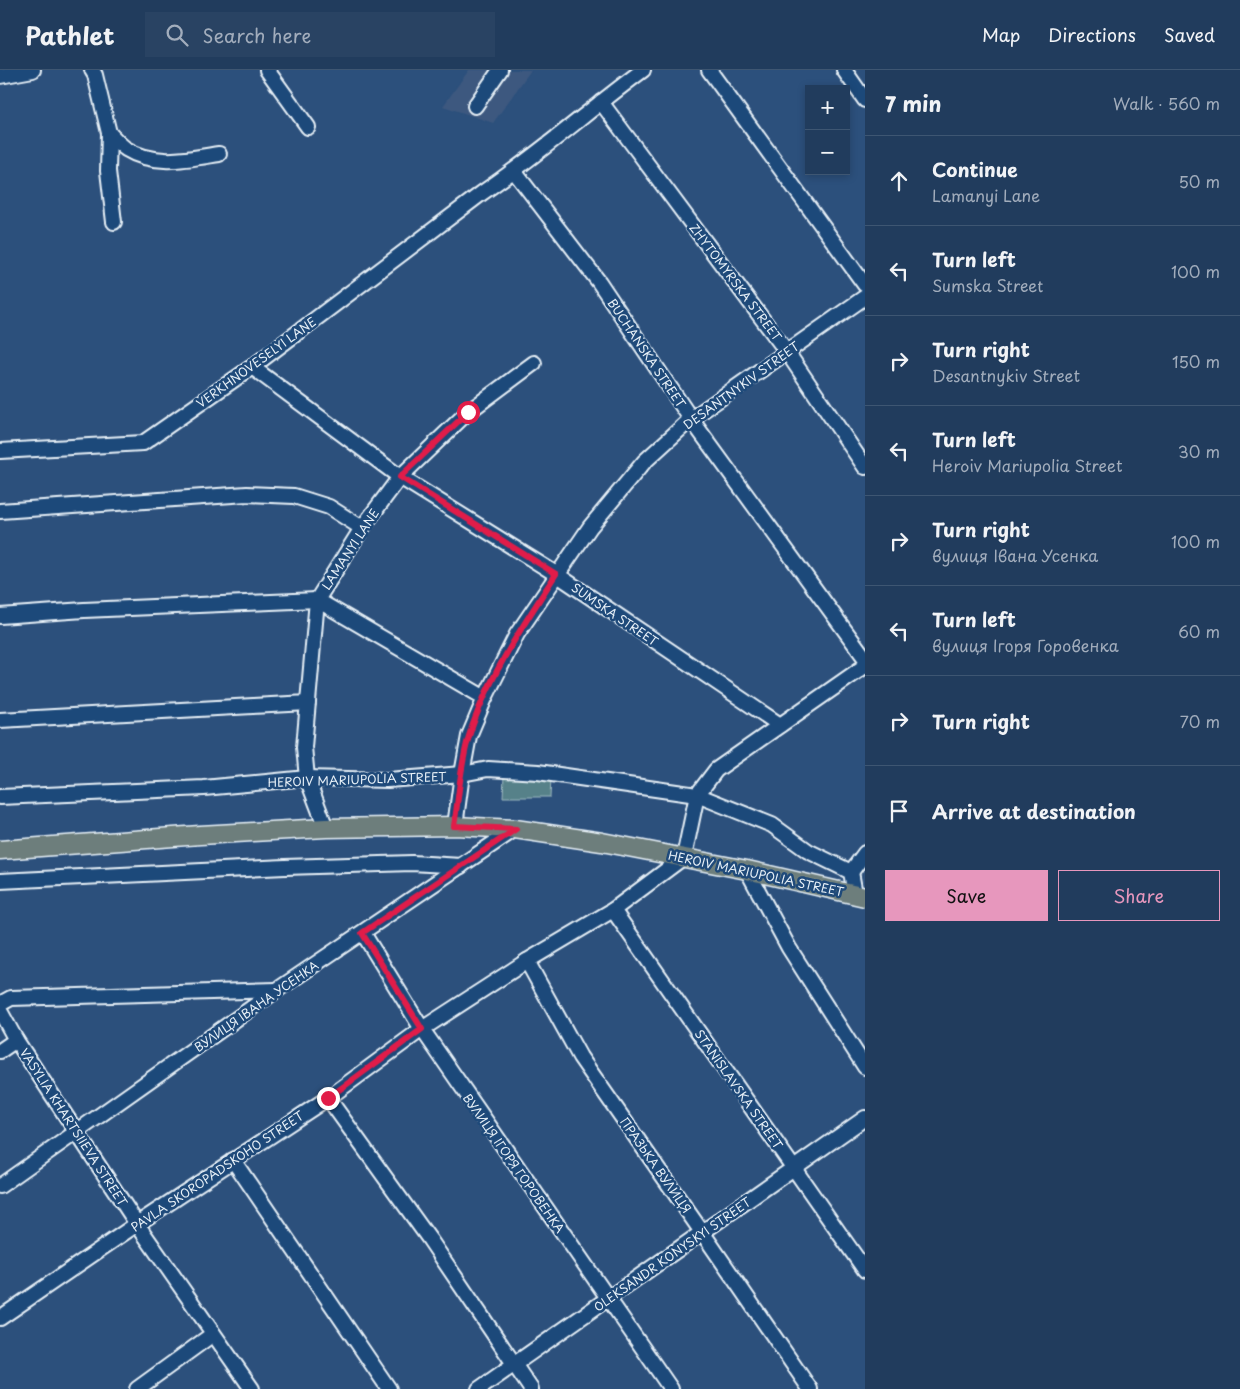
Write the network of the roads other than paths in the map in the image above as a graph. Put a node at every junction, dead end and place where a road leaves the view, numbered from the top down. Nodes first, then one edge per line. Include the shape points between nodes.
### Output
1 (33, 70) edge
2 (92, 70) edge
3 (267, 70) edge
4 (500, 70) edge
5 (643, 70) edge
6 (709, 70) edge
7 (844, 70) edge
8 (0, 76) edge
9 (865, 100) edge
10 (601, 102) junction
11 (475, 106) dead end
12 (308, 126) dead end
13 (109, 133) junction
14 (219, 154) dead end
15 (514, 171) junction
16 (114, 222) dead end
17 (865, 284) edge
18 (865, 297) edge
19 (788, 352) junction
20 (534, 363) dead end
21 (252, 367) junction
22 (691, 419) junction
23 (0, 451) edge
24 (865, 467) edge
25 (400, 477) junction
26 (0, 511) edge
27 (362, 528) junction
28 (556, 574) junction
29 (317, 600) junction
30 (0, 616) edge
31 (865, 658) edge
32 (865, 666) edge
33 (485, 698) junction
34 (308, 702) junction
35 (0, 720) edge
36 (780, 725) junction
37 (462, 774) junction
38 (307, 778) junction
39 (697, 795) junction
40 (0, 797) edge
41 (454, 826) junction
42 (326, 828) junction
43 (516, 829) junction
44 (0, 850) edge
45 (865, 853) edge
46 (684, 857) junction
47 (461, 866) junction
48 (747, 870) junction
49 (851, 872) junction
50 (0, 881) edge
51 (860, 895) edge
52 (613, 910) junction
53 (362, 933) junction
54 (527, 961) junction
55 (277, 990) junction
56 (0, 1004) edge
57 (0, 1012) edge
58 (422, 1029) junction
59 (16, 1040) junction
60 (0, 1051) edge
61 (865, 1067) edge
62 (328, 1098) junction
63 (865, 1118) edge
64 (78, 1132) junction
65 (234, 1160) junction
66 (795, 1168) junction
67 (0, 1186) edge
68 (137, 1224) junction
69 (702, 1232) junction
70 (865, 1270) edge
71 (608, 1299) junction
72 (0, 1318) edge
73 (213, 1334) junction
74 (514, 1365) junction
75 (137, 1389) edge
76 (252, 1389) edge
77 (389, 1389) edge
78 (480, 1389) edge
79 (531, 1389) edge
80 (671, 1389) edge
81 (810, 1389) edge

1 - 8 street
2 - 13 street
3 - 12 street
4 - 11 street
5 - 10 street, VERKHNOVESELYI LANE
6 - 17 street
7 - 9 street
10 - 15 street, VERKHNOVESELYI LANE
10 - 19 street, ZHYTOMYRSKA STREET
13 - 14 street via 125,149 143,157 175,161
13 - 16 street via 108,171
15 - 21 street, VERKHNOVESELYI LANE
15 - 22 street, BUCHANSKA STREET via 599,282
18 - 19 street, DESANTNYKIV STREET
19 - 22 street, DESANTNYKIV STREET
19 - 24 street, ZHYTOMYRSKA STREET
20 - 25 street, LAMANYI LANE via 468,412
21 - 23 street, VERKHNOVESELYI LANE via 143,443
21 - 25 street, SUMSKA STREET
22 - 28 street, DESANTNYKIV STREET via 644,462
22 - 31 street, BUCHANSKA STREET
25 - 27 street, LAMANYI LANE
25 - 28 street, SUMSKA STREET
26 - 27 street via 247,494 294,496 329,507
27 - 29 street, LAMANYI LANE
28 - 33 street, DESANTNYKIV STREET via 517,634
28 - 36 street, SUMSKA STREET
29 - 30 street
29 - 33 street
29 - 34 street, LAMANYI LANE
32 - 36 street
33 - 37 street, DESANTNYKIV STREET via 469,736
34 - 35 street
34 - 38 street, LAMANYI LANE via 304,747
36 - 39 street via 716,770
37 - 38 street, HEROIV MARIUPOLIA STREET via 388,780
37 - 39 street, HEROIV MARIUPOLIA STREET via 488,769 538,772
37 - 41 street, DESANTNYKIV STREET
38 - 40 street, HEROIV MARIUPOLIA STREET via 204,788
38 - 42 street, LAMANYI LANE
39 - 46 street
39 - 49 street, HEROIV MARIUPOLIA STREET via 772,825 808,851
41 - 42 main road, HEROIV MARIUPOLIA STREET
41 - 43 main road, HEROIV MARIUPOLIA STREET
42 - 44 main road, HEROIV MARIUPOLIA STREET
43 - 46 main road, HEROIV MARIUPOLIA STREET
43 - 47 street, ВУЛИЦЯ ІВАНА УСЕНКА
45 - 49 street
46 - 48 main road, HEROIV MARIUPOLIA STREET
46 - 52 street, PAVLA SKOROPADSKOHO STREET
47 - 50 street via 412,863 305,866
47 - 53 street, ВУЛИЦЯ ІВАНА УСЕНКА
48 - 51 main road, HEROIV MARIUPOLIA STREET
48 - 61 street via 789,948
49 - 51 street, HEROIV MARIUPOLIA STREET
52 - 54 street, PAVLA SKOROPADSKOHO STREET
52 - 66 street, STANISLAVSKA STREET
53 - 55 street, ВУЛИЦЯ ІВАНА УСЕНКА
53 - 58 street, ВУЛИЦЯ ІГОРЯ ГОРОВЕНКА
54 - 58 street, PAVLA SKOROPADSKOHO STREET
54 - 69 street, ПРАЗЬКА ВУЛИЦЯ via 580,1057
55 - 56 street via 11,998
55 - 64 street, ВУЛИЦЯ ІВАНА УСЕНКА
57 - 59 street, VASYLIA KHARTSIIEVA STREET
58 - 62 street, PAVLA SKOROPADSKOHO STREET
58 - 71 street, ВУЛИЦЯ ІГОРЯ ГОРОВЕНКА
59 - 60 street
59 - 64 street, VASYLIA KHARTSIIEVA STREET
62 - 65 street, PAVLA SKOROPADSKOHO STREET
62 - 74 street via 430,1240
63 - 66 street, OLEKSANDR KONYSKYI STREET
64 - 67 street, ВУЛИЦЯ ІВАНА УСЕНКА
64 - 68 street, VASYLIA KHARTSIIEVA STREET
65 - 68 street, PAVLA SKOROPADSKOHO STREET
65 - 77 street
66 - 69 street, OLEKSANDR KONYSKYI STREET
66 - 70 street, STANISLAVSKA STREET
68 - 72 street, PAVLA SKOROPADSKOHO STREET
68 - 73 street, VASYLIA KHARTSIIEVA STREET
69 - 71 street, OLEKSANDR KONYSKYI STREET
69 - 81 street, ПРАЗЬКА ВУЛИЦЯ
71 - 74 street, OLEKSANDR KONYSKYI STREET
71 - 80 street, ВУЛИЦЯ ІГОРЯ ГОРОВЕНКА
73 - 75 street
73 - 76 street, VASYLIA KHARTSIIEVA STREET
74 - 78 street, OLEKSANDR KONYSKYI STREET
74 - 79 street

